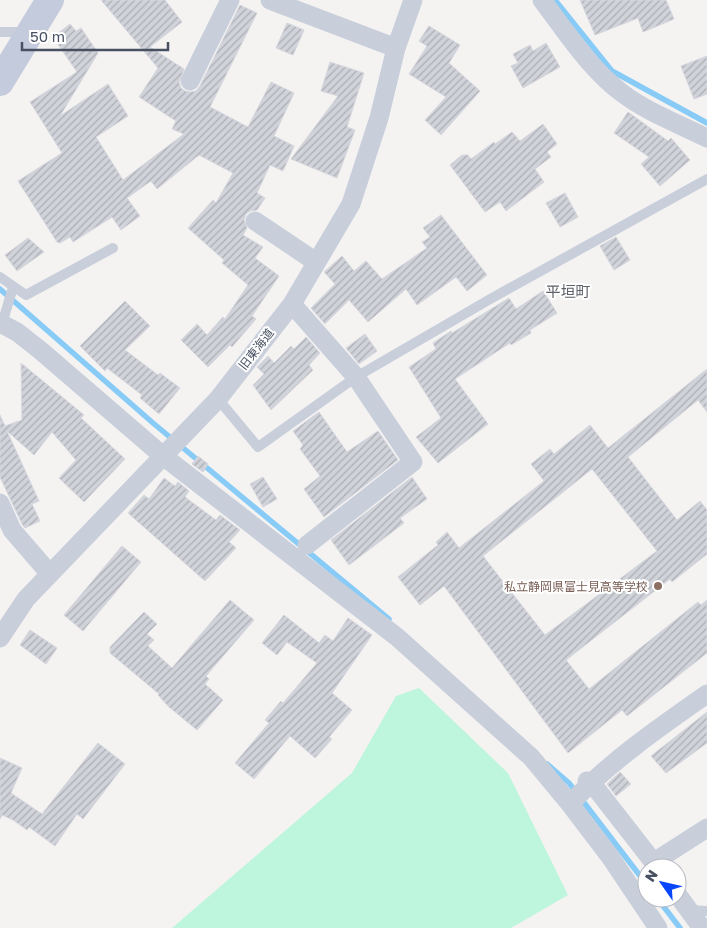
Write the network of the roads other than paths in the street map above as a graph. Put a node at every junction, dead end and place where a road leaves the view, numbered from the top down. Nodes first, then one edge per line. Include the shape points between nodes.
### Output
1 (50, 0) edge
2 (230, 0) edge
3 (270, 0) edge
4 (413, 0) edge
5 (542, 0) edge
6 (0, 32) edge
7 (30, 32) junction
8 (396, 48) junction
9 (190, 81) dead end
10 (0, 82) edge
11 (707, 138) edge
12 (707, 179) edge
13 (255, 221) dead end
14 (113, 248) dead end
15 (316, 262) junction
16 (0, 277) edge
17 (13, 287) junction
18 (292, 304) junction
19 (3, 320) edge
20 (356, 377) junction
21 (218, 399) junction
22 (166, 454) junction
23 (0, 503) edge
24 (300, 551) junction
25 (50, 574) junction
26 (0, 638) edge
27 (707, 694) edge
28 (581, 791) junction
29 (707, 828) edge
30 (649, 858) edge
31 (666, 858) edge
32 (687, 902) edge
33 (698, 910) edge
34 (658, 928) edge
35 (702, 928) edge

1 - 7 main road
2 - 9 street
3 - 8 street
4 - 8 street, 旧東海道
5 - 11 street via 602,75 623,93
6 - 7 lane
7 - 10 main road
8 - 15 street, 旧東海道 via 379,118 351,204
12 - 20 lane
13 - 15 street
14 - 17 lane via 26,295
15 - 18 street, 旧東海道
16 - 17 lane
17 - 19 lane
18 - 20 street
18 - 21 street, 旧東海道
19 - 22 street
20 - 21 lane via 258,447
20 - 24 street via 413,462
21 - 22 street, 旧東海道
22 - 24 street
22 - 25 street, 旧東海道
23 - 25 street via 12,530
24 - 28 street via 523,750
25 - 26 street, 旧東海道 via 26,598
27 - 28 street
28 - 30 street
28 - 34 street via 611,858
29 - 31 street
32 - 33 street
33 - 35 street

